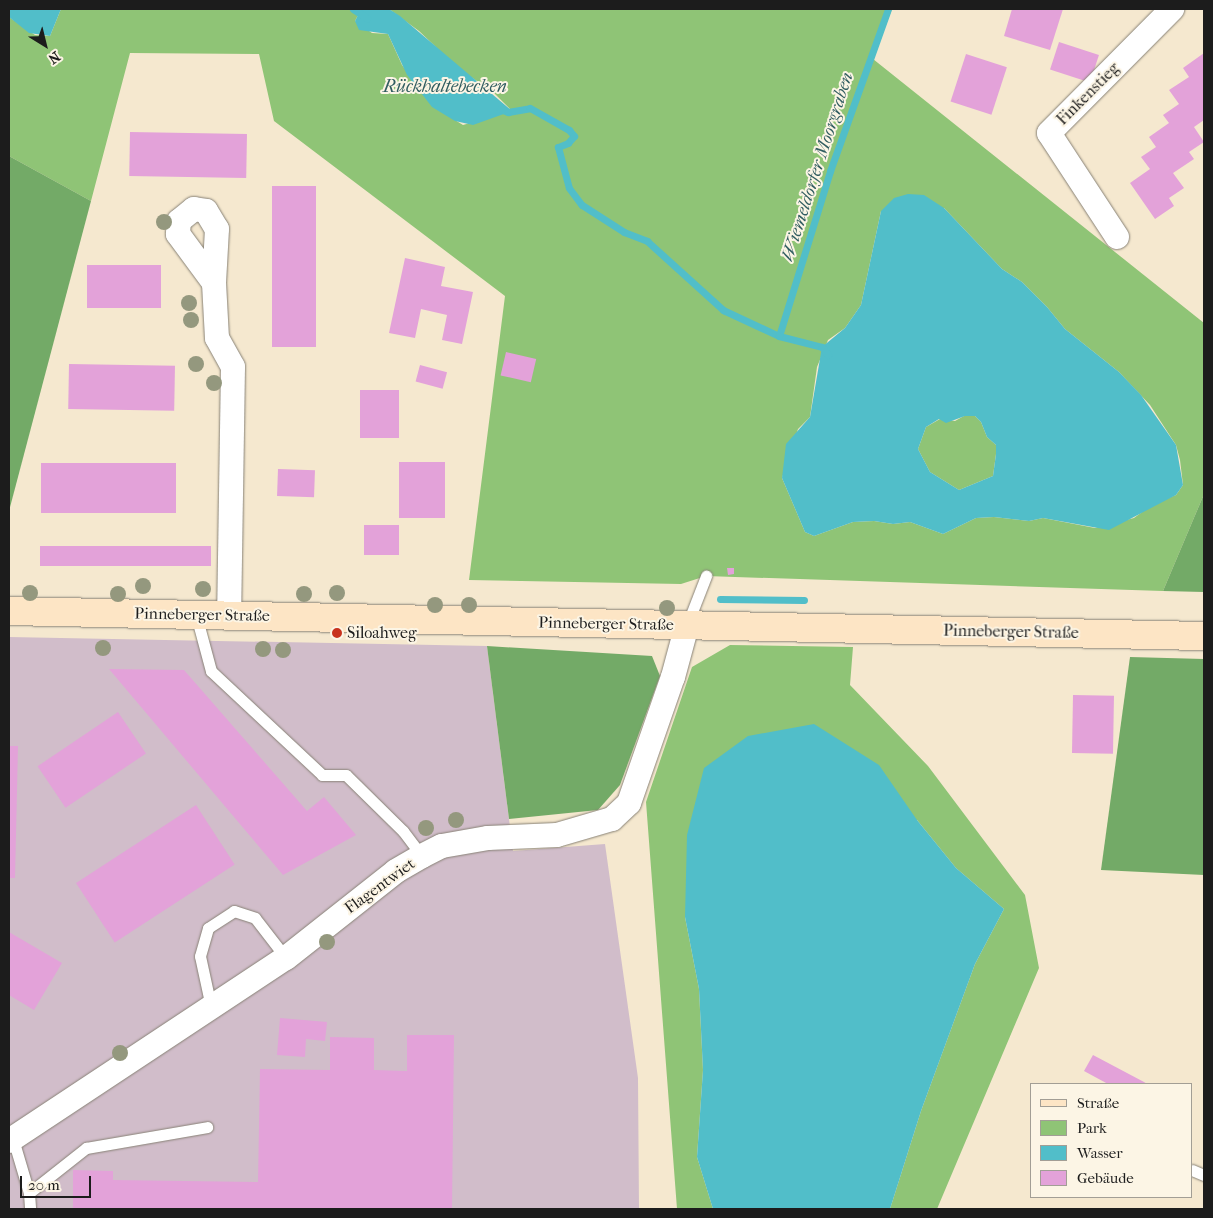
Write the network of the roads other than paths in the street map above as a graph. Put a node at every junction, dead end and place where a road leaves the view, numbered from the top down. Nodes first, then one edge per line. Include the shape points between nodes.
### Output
1 (1172, 9) edge
2 (1118, 237) dead end
3 (214, 283) dead end
4 (706, 576) dead end
5 (9, 611) edge
6 (196, 615) junction
7 (229, 616) junction
8 (679, 625) junction
9 (1204, 636) edge
10 (422, 856) junction
11 (286, 958) junction
12 (212, 1007) junction
13 (207, 1127) dead end
14 (11, 1140) edge
15 (29, 1193) junction
16 (30, 1209) edge

1 - 2 street, Finkenstieg via 1049,133
3 - 7 street via 217,338 233,367
4 - 8 lane, Flagentwiet
5 - 6 main road, Pinneberger Straße
6 - 7 main road, Pinneberger Straße
6 - 10 lane via 210,671 322,775 346,775 403,831
7 - 8 main road, Pinneberger Straße
8 - 9 main road, Pinneberger Straße
8 - 10 street, Flagentwiet via 673,677 629,803 612,820 557,835 488,838 442,846
10 - 11 street, Flagentwiet via 396,871
11 - 12 street, Flagentwiet
11 - 12 lane via 255,918 234,912 208,928 200,956
12 - 14 street, Flagentwiet
13 - 15 lane via 86,1148
14 - 15 lane
15 - 16 lane

